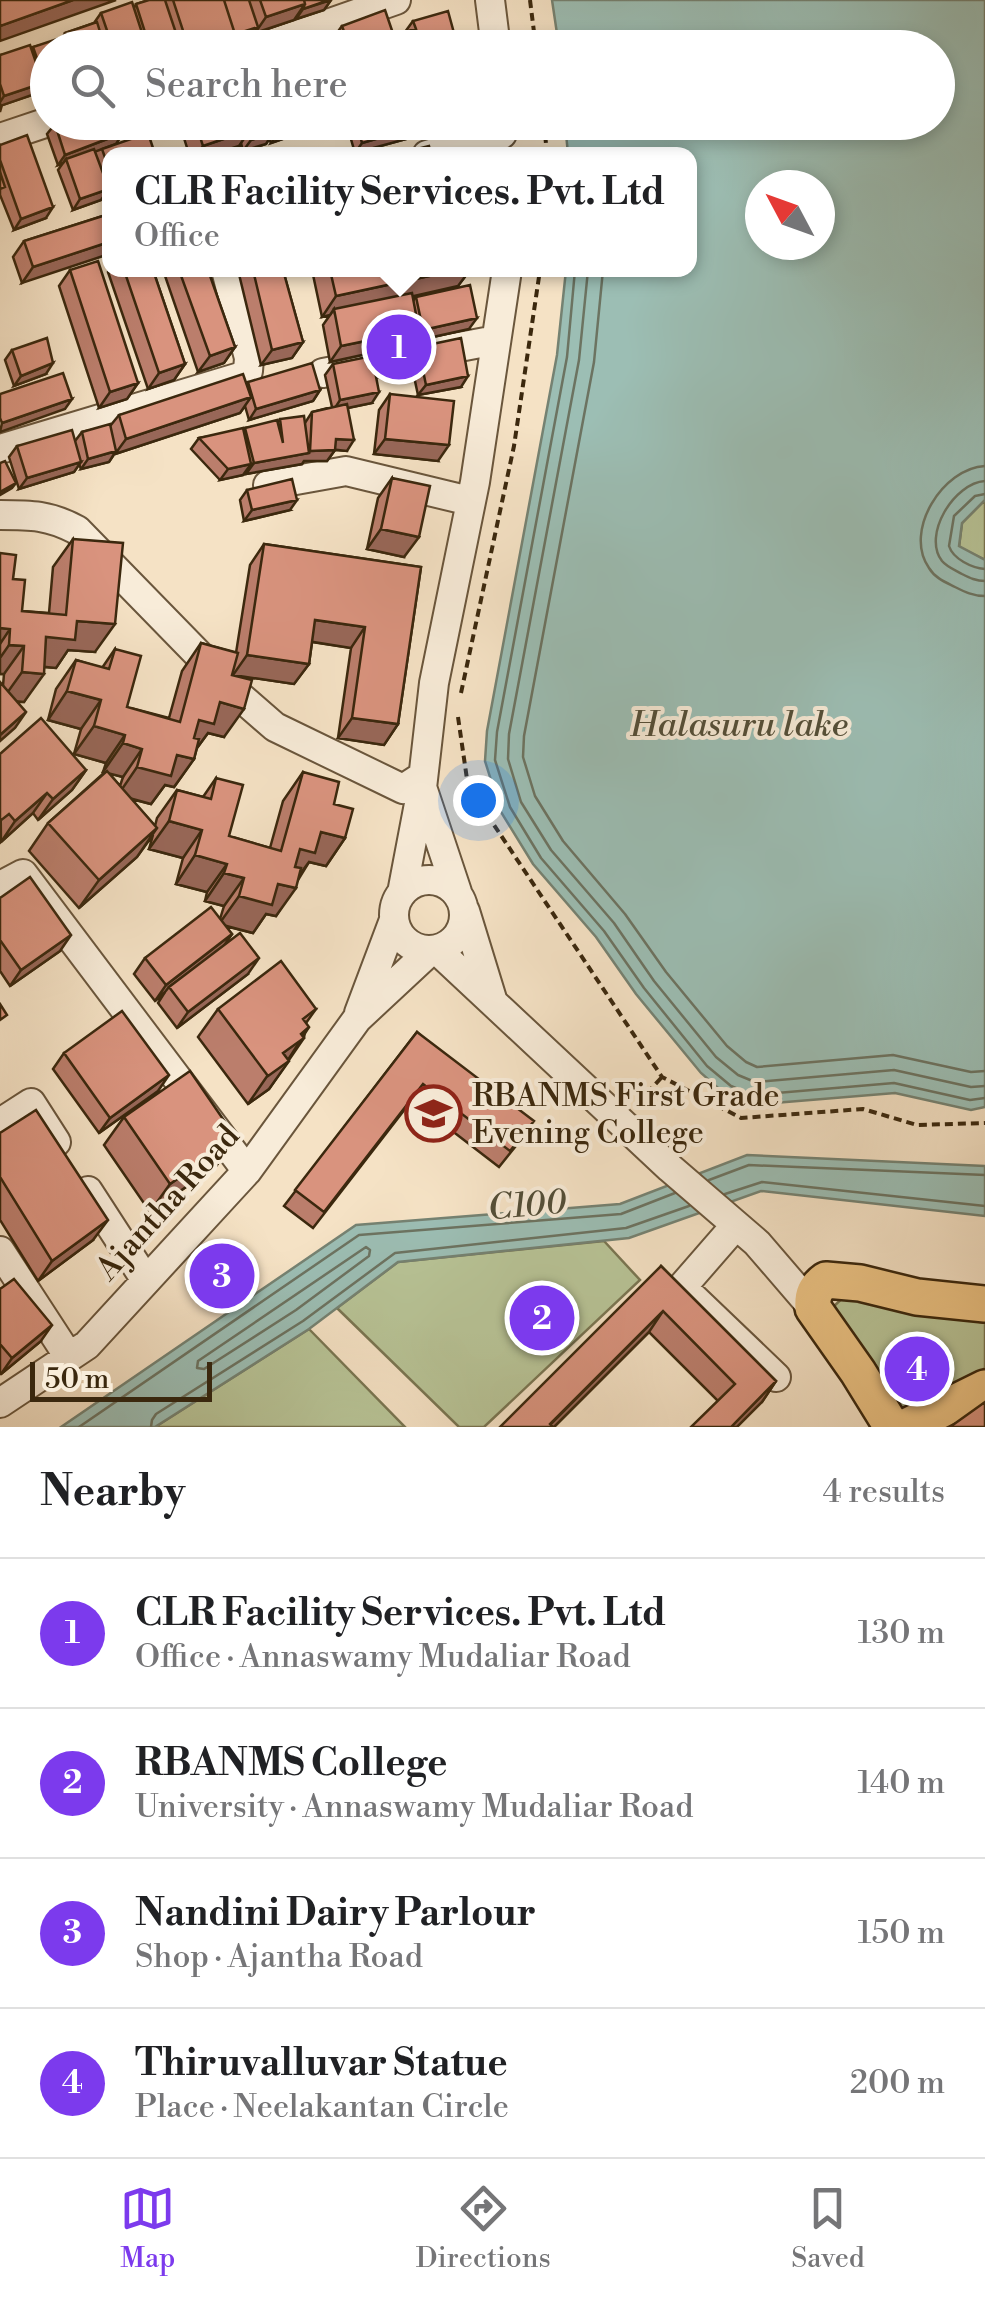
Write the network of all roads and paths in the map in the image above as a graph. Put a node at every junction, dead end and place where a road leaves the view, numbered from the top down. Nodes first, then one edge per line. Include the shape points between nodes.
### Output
1 (396, 0) edge
2 (490, 0) edge
3 (530, 0) edge
4 (310, 30) edge
5 (494, 30) edge
6 (534, 30) edge
7 (30, 128) edge
8 (0, 138) edge
9 (489, 140) edge
10 (458, 147) edge
11 (228, 277) edge
12 (505, 277) edge
13 (539, 277) edge
14 (496, 340) junction
15 (324, 373) dead end
16 (0, 450) edge
17 (268, 486) edge
18 (470, 502) junction
19 (0, 515) edge
20 (461, 693) dead end
21 (457, 712) dead end
22 (423, 782) junction
23 (0, 886) edge
24 (461, 901) junction
25 (398, 906) junction
26 (433, 951) junction
27 (493, 1001) junction
28 (357, 1019) junction
29 (662, 1077) junction
30 (622, 1120) junction
31 (0, 1123) edge
32 (985, 1123) edge
33 (247, 1171) junction
34 (741, 1229) junction
35 (0, 1251) edge
36 (145, 1279) junction
37 (820, 1294) junction
38 (985, 1304) edge
39 (68, 1357) junction
40 (776, 1377) edge
41 (985, 1388) edge
42 (0, 1403) edge
43 (892, 1427) edge
44 (906, 1427) edge

1 - 4 street
2 - 5 street
3 - 6 path
7 - 8 street
9 - 10 street
11 - 16 street via 248,371
12 - 14 street
13 - 20 path via 514,446
14 - 15 street
14 - 18 street
17 - 18 street via 346,472
18 - 22 street via 434,683
19 - 22 street via 40,516 77,530 275,727 403,789
21 - 29 path via 468,786
22 - 24 street
22 - 25 street
23 - 33 street via 23,874
24 - 25 street via 440,881 429,880 419,881
24 - 26 street via 465,920 455,940
24 - 27 street
25 - 26 street via 402,939
25 - 28 street
26 - 27 street
26 - 28 street
27 - 30 street
28 - 33 street, Ajantha Road
29 - 30 path
29 - 32 path via 740,1118 864,1109 917,1125
30 - 34 street
31 - 36 street via 31,1103
33 - 36 street, Ajantha Road
34 - 37 street
34 - 40 street via 682,1287
35 - 39 street
36 - 39 street, Ajantha Road via 87,1345
37 - 38 main road via 860,1283
37 - 43 main road
39 - 42 street, Ajantha Road
41 - 44 main road

